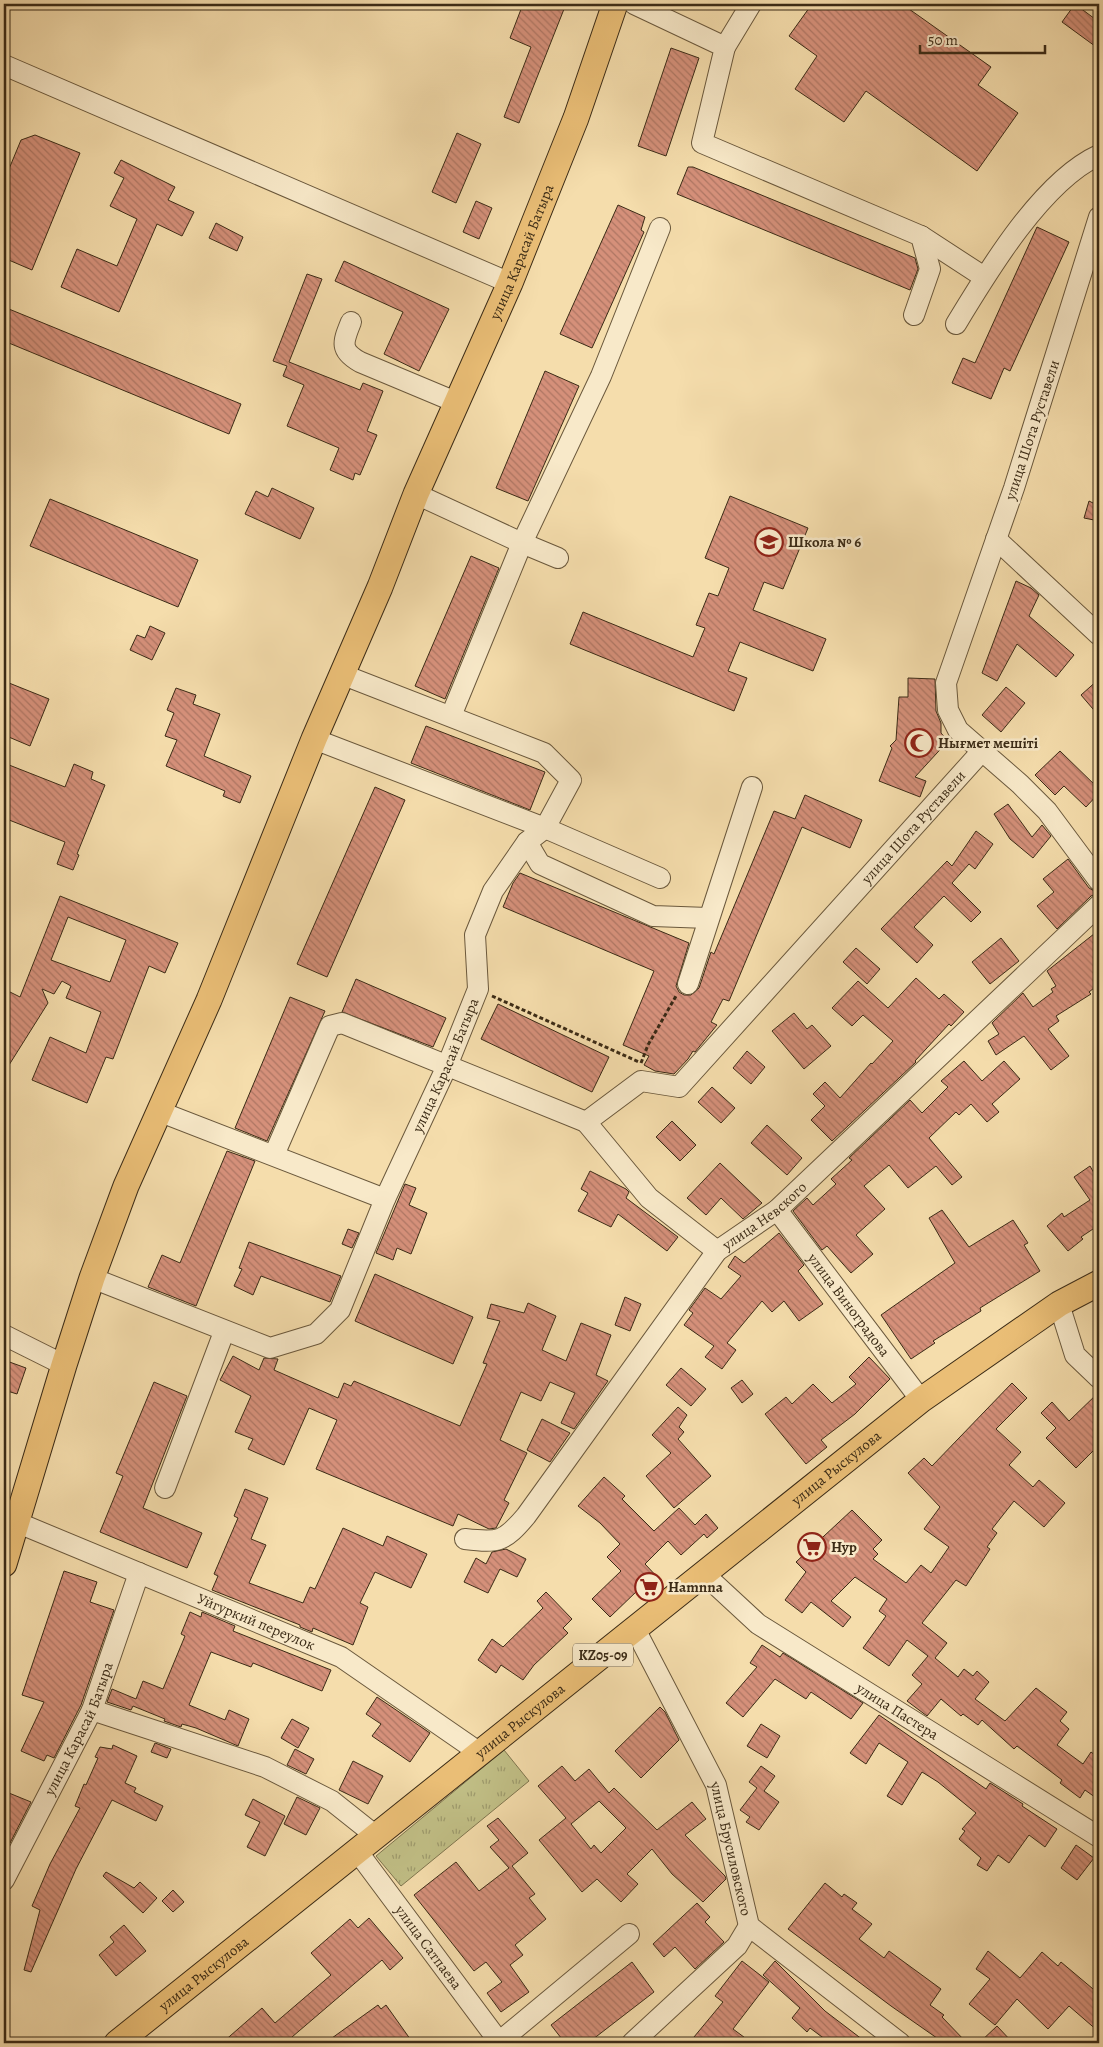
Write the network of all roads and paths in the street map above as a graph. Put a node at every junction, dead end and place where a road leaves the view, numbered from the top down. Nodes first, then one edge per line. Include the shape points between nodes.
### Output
1 (615, 4) edge
2 (634, 4) edge
3 (751, 4) edge
4 (725, 47) junction
5 (4, 65) edge
6 (1099, 155) edge
7 (1099, 217) edge
8 (660, 228) dead end
9 (921, 236) junction
10 (1092, 268) edge
11 (984, 277) junction
12 (510, 283) junction
13 (914, 315) dead end
14 (351, 322) dead end
15 (956, 324) dead end
16 (458, 403) junction
17 (416, 494) junction
18 (996, 539) junction
19 (522, 543) junction
20 (558, 558) dead end
21 (1099, 635) edge
22 (341, 674) junction
23 (450, 716) junction
24 (314, 739) junction
25 (982, 751) junction
26 (752, 787) dead end
27 (545, 828) junction
28 (526, 842) junction
29 (660, 878) dead end
30 (1099, 881) edge
31 (1099, 905) edge
32 (708, 918) junction
33 (688, 984) joint
34 (478, 989) junction
35 (447, 1066) junction
36 (641, 1072) junction
37 (158, 1111) junction
38 (586, 1122) junction
39 (274, 1154) junction
40 (385, 1199) junction
41 (777, 1210) junction
42 (717, 1251) junction
43 (92, 1278) junction
44 (1099, 1283) edge
45 (1059, 1304) junction
46 (224, 1332) junction
47 (4, 1335) edge
48 (64, 1365) junction
49 (1099, 1378) edge
50 (921, 1400) junction
51 (165, 1488) dead end
52 (16, 1522) junction
53 (465, 1539) dead end
54 (4, 1564) edge
55 (139, 1573) junction
56 (704, 1574) junction
57 (635, 1629) junction
58 (92, 1710) junction
59 (480, 1753) junction
60 (376, 1836) junction
61 (1099, 1837) edge
62 (357, 1851) junction
63 (4, 1880) edge
64 (749, 1926) junction
65 (629, 1934) dead end
66 (893, 2041) edge
67 (117, 2043) edge
68 (500, 2043) edge
69 (632, 2043) edge

1 - 12 main road, улица Карасай Батыра via 576,118
2 - 4 street
3 - 4 street
4 - 9 street via 702,143
5 - 12 street
6 - 11 street via 1076,168 1034,209
7 - 10 street, улица Шота Руставели
8 - 19 street via 601,376
9 - 11 street
9 - 13 street via 930,269
10 - 18 street, улица Шота Руставели
11 - 15 street
12 - 16 main road, улица Карасай Батыра
14 - 16 street via 344,348 350,357
16 - 17 main road, улица Карасай Батыра
17 - 19 street
17 - 22 main road, улица Карасай Батыра via 380,587
18 - 21 street
18 - 25 street, улица Шота Руставели via 946,683 948,710 958,730
19 - 20 street
19 - 23 street
22 - 23 street, улица Карасай Батыра
22 - 24 main road, улица Карасай Батыра
23 - 27 street, улица Карасай Батыра via 544,753 571,780
24 - 27 street
24 - 37 main road, улица Карасай Батыра via 209,1000
25 - 30 street via 1047,811
25 - 36 street, улица Шота Руставели via 679,1088
26 - 32 street
27 - 28 street, улица Карасай Батыра
27 - 29 street
28 - 32 street via 540,864 653,916
28 - 34 street, улица Карасай Батыра via 493,891 475,935
31 - 41 street, улица Невского
32 - 33 street
33 - 36 path via 673,999
34 - 35 street, улица Карасай Батыра
34 - 36 path
35 - 38 street
35 - 39 street via 342,1023 330,1026
35 - 40 street, улица Карасай Батыра
36 - 38 street
37 - 39 street
37 - 43 main road, улица Карасай Батыра
38 - 42 street via 649,1198
39 - 40 street
40 - 46 street, улица Карасай Батыра via 340,1310 316,1334 270,1348
41 - 42 street, улица Невского
41 - 50 street, улица Виноградова
42 - 53 street, улица Невского via 511,1534 487,1542
43 - 46 street, улица Карасай Батыра
43 - 48 main road, улица Карасай Батыра
44 - 45 main road, улица Рыскулова / KZ05-09
45 - 49 street via 1075,1355
45 - 50 main road, улица Рыскулова / KZ05-09
46 - 51 street
47 - 48 street
48 - 52 main road, улица Карасай Батыра
50 - 56 main road, улица Рыскулова / KZ05-09
52 - 54 main road, улица Карасай Батыра
52 - 55 street, Уйгуркий переулок
55 - 58 street, улица Карасай Батыра
55 - 59 street, Уйгуркий переулок via 341,1657
56 - 57 main road, улица Рыскулова / KZ05-09
56 - 61 street, улица Пастера via 758,1624
57 - 59 main road, улица Рыскулова / KZ05-09
57 - 64 street, улица Брусиловского via 716,1785
58 - 60 street via 264,1767 332,1801
58 - 63 street, улица Карасай Батыра
59 - 60 main road, улица Рыскулова / KZ05-09
60 - 62 main road, улица Рыскулова / KZ05-09
62 - 67 main road, улица Рыскулова / KZ05-09
62 - 68 street, улица Сатпаева
64 - 66 street, улица Брусиловского
64 - 69 street via 737,1946
65 - 68 street

